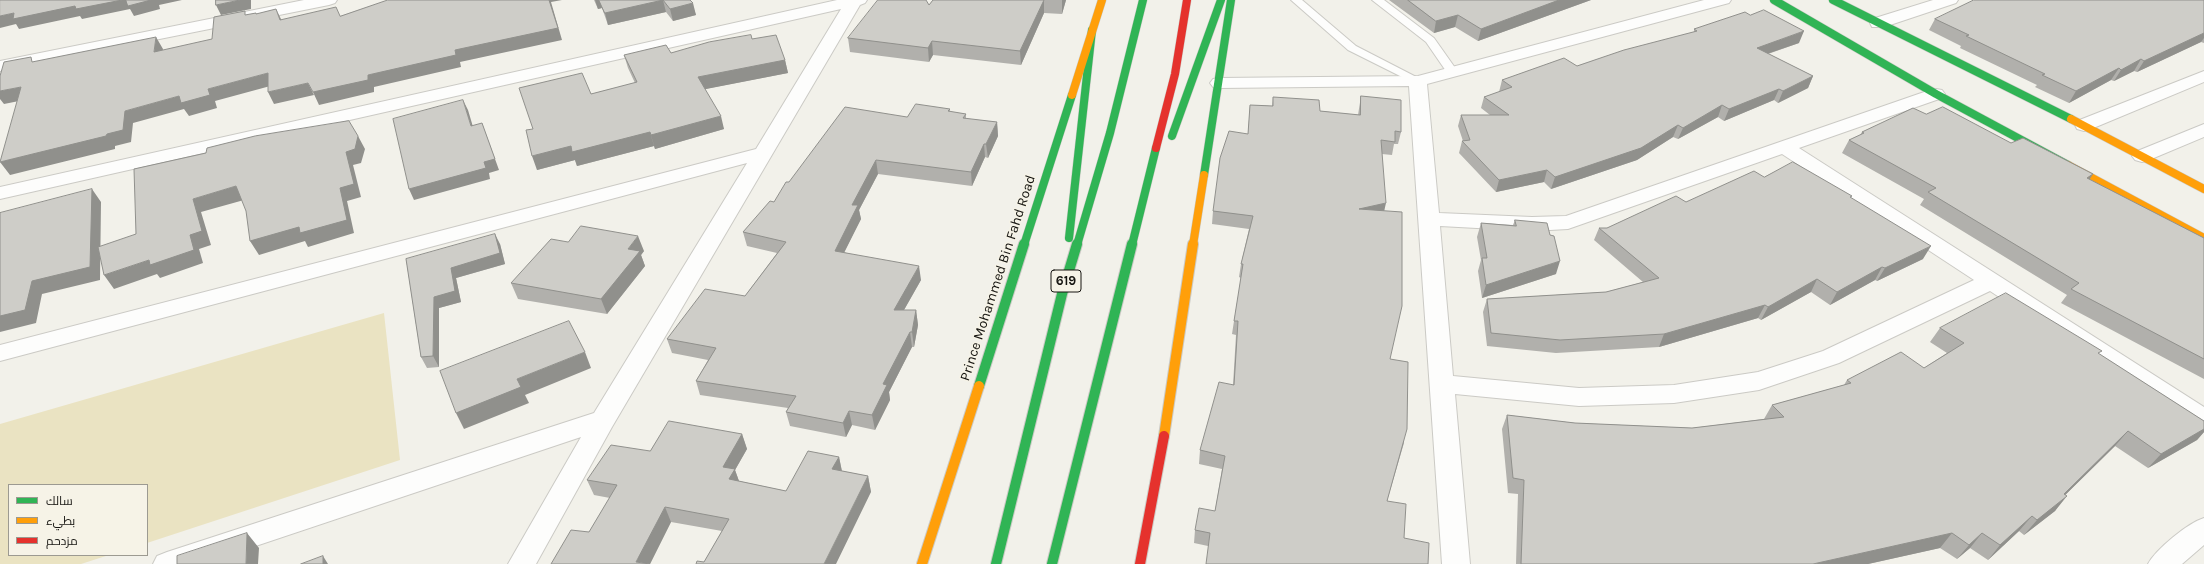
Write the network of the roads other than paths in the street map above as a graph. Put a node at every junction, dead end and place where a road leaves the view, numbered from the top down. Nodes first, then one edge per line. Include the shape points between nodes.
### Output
1 (329, 0) edge
2 (1102, 0) edge
3 (1143, 0) edge
4 (1187, 0) edge
5 (1221, 0) edge
6 (1231, 0) edge
7 (1296, 0) edge
8 (1377, 0) edge
9 (1723, 0) edge
10 (1774, 0) edge
11 (1832, 0) edge
12 (1950, 0) edge
13 (857, 1) edge
14 (1878, 23) junction
15 (1092, 30) junction
16 (0, 66) edge
17 (1452, 72) junction
18 (2204, 76) edge
19 (1418, 81) junction
20 (1219, 83) junction
21 (1936, 94) junction
22 (2084, 125) junction
23 (2204, 130) edge
24 (1170, 142) dead end
25 (1784, 147) junction
26 (763, 154) junction
27 (2142, 156) junction
28 (1162, 164) dead end
29 (2204, 189) edge
30 (0, 193) edge
31 (1428, 219) junction
32 (2204, 238) edge
33 (1125, 269) junction
34 (1992, 281) junction
35 (1062, 294) junction
36 (0, 354) edge
37 (1442, 384) junction
38 (2204, 419) edge
39 (603, 420) junction
40 (2204, 529) edge
41 (167, 564) edge
42 (522, 564) edge
43 (922, 564) edge
44 (996, 564) edge
45 (1052, 564) edge
46 (1140, 564) edge
47 (1456, 564) edge
48 (2162, 564) edge

1 - 16 street
2 - 15 main road, Prince Mohammed Bin Fahd Road
3 - 35 main road, 619 via 1110,133
4 - 33 main road via 1175,74
5 - 24 main road
6 - 20 main road
7 - 19 lane via 1352,48
8 - 17 lane via 1430,40
9 - 17 street
10 - 21 main road
11 - 14 main road
12 - 14 street
13 - 26 street
13 - 30 street
14 - 22 main road
15 - 35 main road
15 - 43 main road, Prince Mohammed Bin Fahd Road
17 - 19 street
18 - 22 street
19 - 20 street
19 - 31 street
20 - 46 main road via 1156,485
21 - 25 street
21 - 32 main road
22 - 27 main road
23 - 27 street
25 - 31 street via 1568,222 1532,224
25 - 34 street
26 - 36 street
26 - 39 street
27 - 29 main road
28 - 33 main road
31 - 37 street
33 - 45 main road
34 - 37 street via 1831,357 1759,381 1674,394 1579,397
34 - 38 street
35 - 44 main road, 619
37 - 47 street
39 - 41 street
39 - 42 street
40 - 48 street

